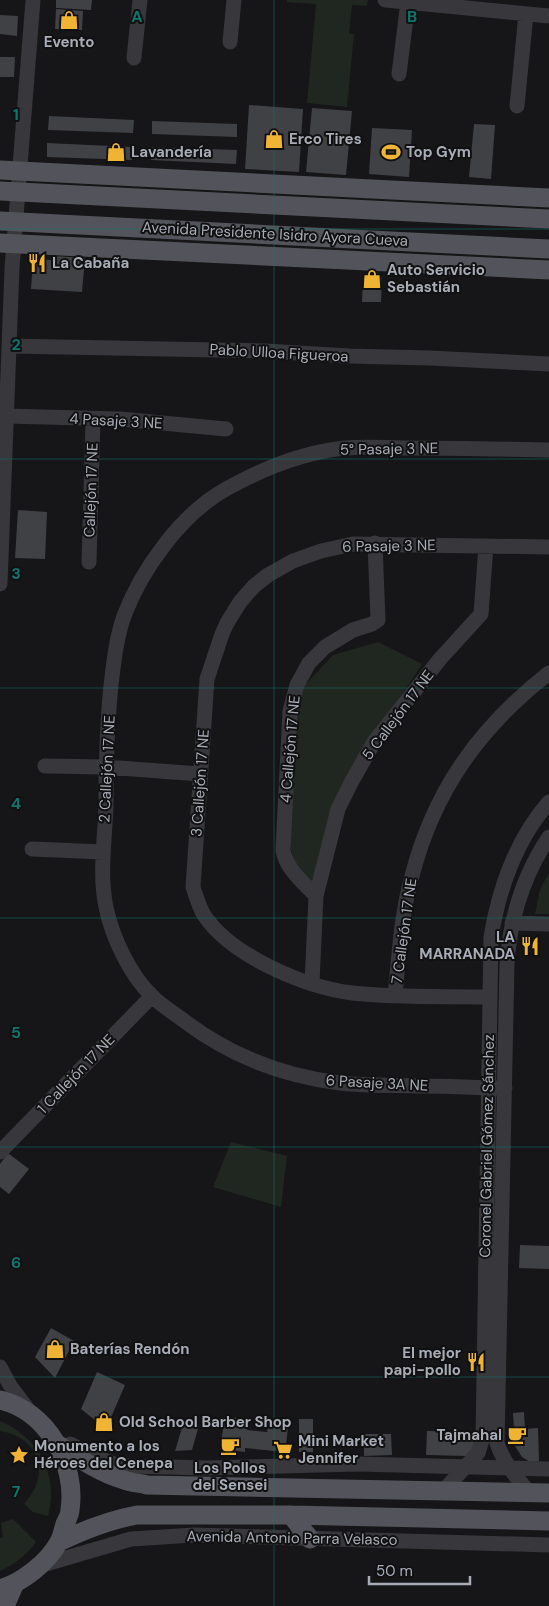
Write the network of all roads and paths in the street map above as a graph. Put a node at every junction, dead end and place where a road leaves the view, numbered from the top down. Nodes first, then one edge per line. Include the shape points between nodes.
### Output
1 (33, 0) edge
2 (140, 0) edge
3 (234, 0) edge
4 (385, 0) edge
5 (408, 2) junction
6 (526, 14) junction
7 (549, 16) edge
8 (230, 42) dead end
9 (134, 58) dead end
10 (399, 74) dead end
11 (517, 106) dead end
12 (0, 170) edge
13 (19, 171) junction
14 (9, 192) edge
15 (549, 198) edge
16 (549, 219) edge
17 (7, 221) edge
18 (7, 243) edge
19 (549, 248) edge
20 (549, 270) edge
21 (9, 346) junction
22 (549, 364) edge
23 (6, 416) junction
24 (93, 419) junction
25 (226, 430) dead end
26 (549, 450) edge
27 (2, 494) edge
28 (374, 543) junction
29 (486, 546) junction
30 (549, 547) edge
31 (90, 562) dead end
32 (0, 578) edge
33 (0, 584) edge
34 (134, 593) joint
35 (549, 673) edge
36 (207, 679) joint
37 (45, 766) dead end
38 (106, 768) junction
39 (200, 774) junction
40 (549, 802) edge
41 (549, 837) edge
42 (32, 849) dead end
43 (103, 852) junction
44 (316, 896) junction
45 (512, 923) junction
46 (549, 924) edge
47 (119, 945) joint
48 (312, 983) junction
49 (152, 996) junction
50 (395, 996) junction
51 (489, 997) junction
52 (488, 1088) junction
53 (505, 1088) junction
54 (0, 1152) edge
55 (0, 1367) edge
56 (0, 1400) edge
57 (34, 1417) junction
58 (53, 1438) junction
59 (466, 1467) junction
60 (510, 1469) junction
61 (549, 1469) edge
62 (444, 1490) junction
63 (529, 1492) junction
64 (549, 1493) edge
65 (291, 1515) junction
66 (549, 1521) edge
67 (310, 1539) junction
68 (59, 1542) junction
69 (549, 1545) edge
70 (39, 1566) junction
71 (8, 1586) edge
72 (5, 1606) edge

1 - 13 street
2 - 9 street
3 - 8 street
4 - 5 street
5 - 6 street
5 - 10 street
6 - 7 street
6 - 11 street
12 - 13 main road
13 - 14 street
13 - 15 main road
14 - 16 main road, Avenida Presidente Isidro Ayora Cueva
14 - 17 street
17 - 18 street
17 - 19 main road, Avenida Presidente Isidro Ayora Cueva
18 - 20 main road, Avenida Presidente Isidro Ayora Cueva
18 - 21 street
21 - 22 street, Pablo Ulloa Figueroa via 265,351
21 - 23 street
23 - 24 street, 4 Pasaje 3 NE
23 - 27 street
24 - 25 street, 4 Pasaje 3 NE
24 - 31 street, Callejón 17 NE
26 - 34 street, 5° Pasaje 3 NE via 345,448 274,466 224,490 197,510 161,550
27 - 32 street
28 - 29 street, 6 Pasaje 3 NE
28 - 36 street, 6 Pasaje 3 NE via 336,547 306,555 280,567 254,586 227,623
28 - 44 street, 4 Callejón 17 NE via 378,620 353,630 320,651 299,679 291,704 283,850 291,869
29 - 30 street, 6 Pasaje 3 NE
29 - 44 street, 5 Callejón 17 NE via 482,612 440,659 368,752 336,814
32 - 33 street
34 - 38 street, 2 Callejón 17 NE via 115,647
35 - 50 street, 7 Callejón 17 NE via 497,719 457,770 439,802 411,877
36 - 39 street, 3 Callejón 17 NE
37 - 38 street
38 - 39 street
38 - 43 street, 2 Callejón 17 NE
39 - 48 street, 3 Callejón 17 NE via 193,887 204,914 224,937 269,966
40 - 51 street, Coronel Gabriel Gómez Sánchez via 517,850 500,896 491,937
41 - 45 street, Coronel Gabriel Gómez Sánchez via 520,894
42 - 43 street
43 - 47 street, 2 Callejón 17 NE via 106,908
44 - 48 street, 5 Callejón 17 NE
45 - 46 street
45 - 53 street, Coronel Gabriel Gómez Sánchez via 507,964
47 - 49 street, 6 Pasaje 3A NE
48 - 50 street via 351,993
49 - 52 street, 6 Pasaje 3A NE via 205,1037 278,1070 360,1085
49 - 54 street, 1 Callejón 17 NE
50 - 51 street
51 - 52 street, Coronel Gabriel Gómez Sánchez
52 - 53 street, 6 Pasaje 3A NE
52 - 59 street, Coronel Gabriel Gómez Sánchez via 483,1437 478,1453
53 - 60 street, Coronel Gabriel Gómez Sánchez via 497,1443
55 - 57 street
56 - 57 main road
57 - 58 main road
58 - 59 street via 114,1464 130,1466 207,1468 358,1464
58 - 62 main road via 77,1458 105,1472 124,1481 147,1485
58 - 68 main road via 70,1476 70,1510
59 - 60 street
59 - 62 street, Coronel Gabriel Gómez Sánchez
60 - 61 street
60 - 63 street, Coronel Gabriel Gómez Sánchez
62 - 63 main road
63 - 64 main road
65 - 66 main road, Avenida Antonio Parra Velasco
65 - 67 main road
65 - 68 main road, Avenida Antonio Parra Velasco via 137,1515 100,1524
67 - 69 street, Avenida Antonio Parra Velasco
67 - 70 street, Avenida Antonio Parra Velasco via 194,1535 131,1539
68 - 70 main road
70 - 71 main road
71 - 72 main road

